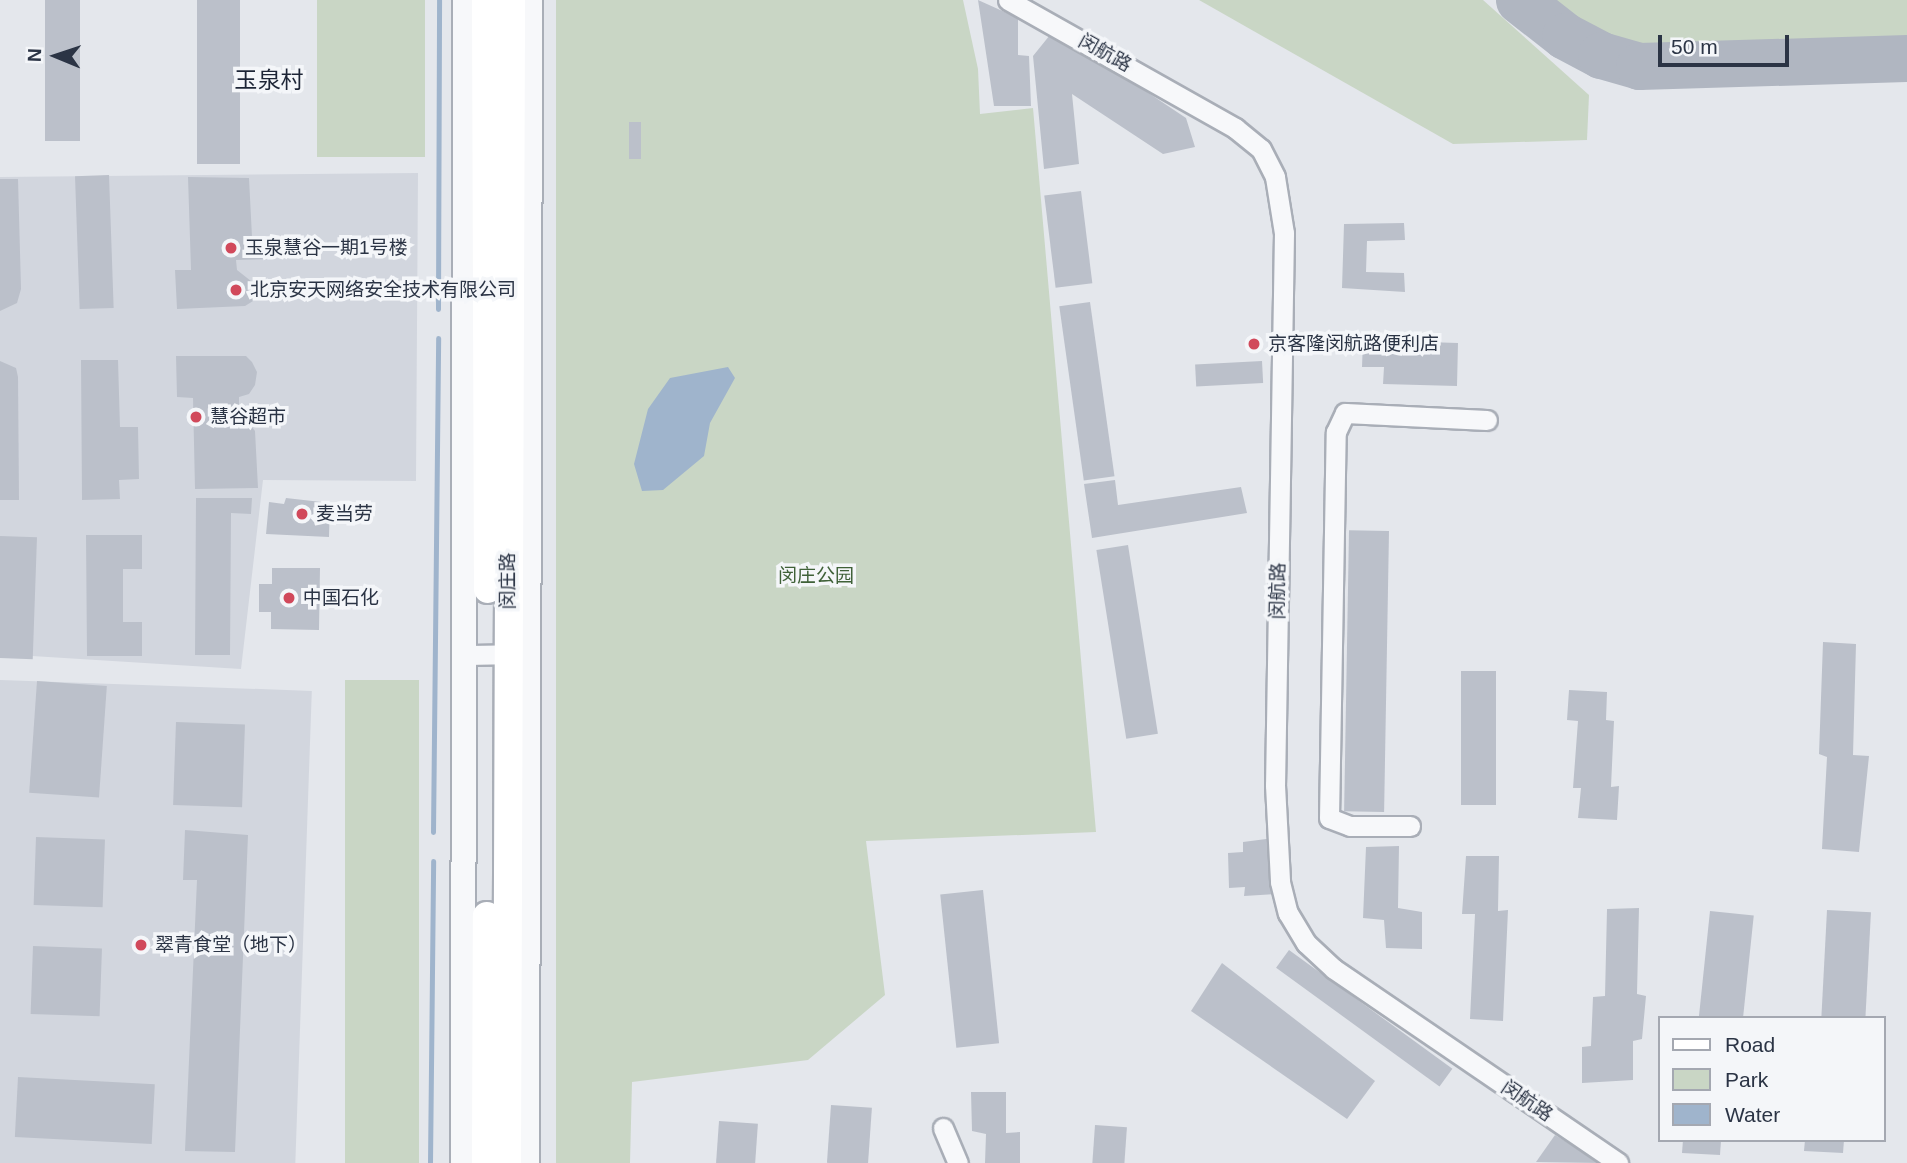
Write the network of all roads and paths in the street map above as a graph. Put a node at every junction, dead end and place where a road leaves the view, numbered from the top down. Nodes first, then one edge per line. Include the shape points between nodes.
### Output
1 (465, 0) edge
2 (486, 0) edge
3 (511, 0) edge
4 (530, 0) edge
5 (1008, 0) edge
6 (1487, 420) dead end
7 (497, 654) junction
8 (1410, 825) dead end
9 (943, 1128) dead end
10 (463, 1163) edge
11 (486, 1163) edge
12 (507, 1163) edge
13 (527, 1163) edge
14 (958, 1163) edge
15 (1618, 1163) edge

1 - 7 street, 闵庄路
2 - 7 main road, 闵庄路
3 - 7 main road, 闵庄路
4 - 7 street, 闵庄路
5 - 15 street, 闵航路 via 1235,128 1261,149 1275,177 1284,233 1275,785 1280,881 1288,913 1306,943 1334,969
6 - 8 street via 1345,413 1336,432 1329,818 1350,826
7 - 10 street, 闵庄路
7 - 11 main road, 闵庄路
7 - 12 main road, 闵庄路
7 - 13 street, 闵庄路
9 - 14 street

